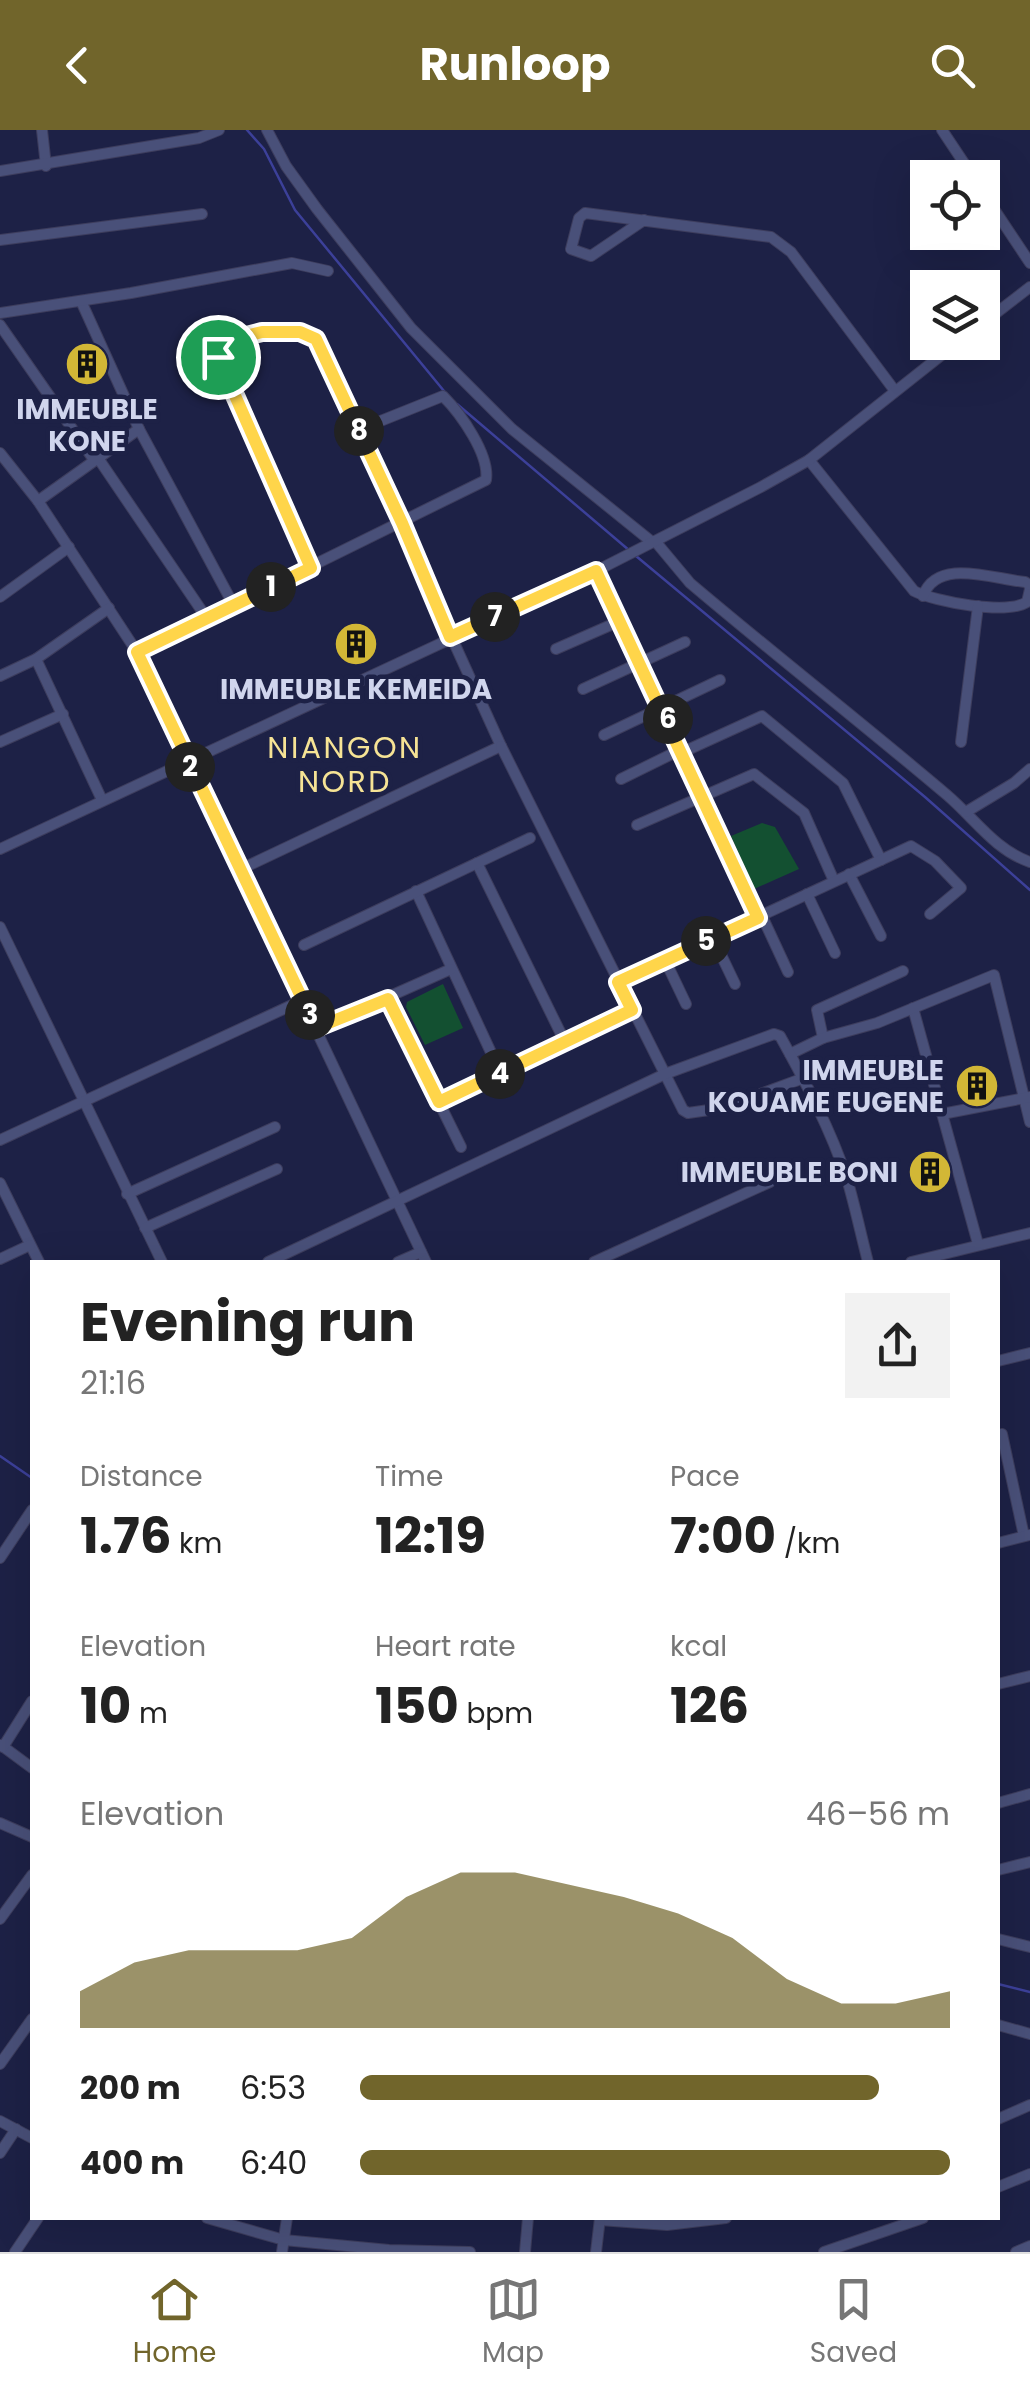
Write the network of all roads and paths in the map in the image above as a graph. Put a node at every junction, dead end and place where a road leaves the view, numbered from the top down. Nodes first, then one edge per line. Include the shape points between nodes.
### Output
1 (42, 130) edge
2 (219, 130) edge
3 (267, 130) edge
4 (942, 130) edge
5 (962, 160) edge
6 (46, 166) junction
7 (0, 171) edge
8 (202, 214) dead end
9 (1000, 218) edge
10 (644, 220) junction
11 (0, 240) edge
12 (1030, 263) edge
13 (328, 271) dead end
14 (1030, 287) edge
15 (81, 301) junction
16 (1000, 310) edge
17 (0, 312) edge
18 (0, 325) edge
19 (935, 360) edge
20 (895, 391) junction
21 (139, 430) junction
22 (358, 430) junction
23 (0, 453) edge
24 (96, 459) junction
25 (809, 460) junction
26 (38, 501) junction
27 (402, 523) junction
28 (652, 542) junction
29 (69, 547) junction
30 (311, 568) junction
31 (596, 571) junction
32 (1030, 587) edge
33 (923, 596) junction
34 (0, 597) edge
35 (233, 604) junction
36 (978, 606) junction
37 (109, 608) junction
38 (206, 617) junction
39 (620, 620) junction
40 (450, 637) junction
41 (685, 642) dead end
42 (556, 649) dead end
43 (137, 652) junction
44 (36, 659) junction
45 (640, 662) junction
46 (0, 676) edge
47 (720, 680) dead end
48 (583, 689) dead end
49 (662, 706) junction
50 (63, 714) junction
51 (604, 735) dead end
52 (0, 742) edge
53 (962, 742) dead end
54 (501, 746) junction
55 (682, 750) junction
56 (187, 760) junction
57 (1030, 769) edge
58 (621, 779) dead end
59 (704, 796) junction
60 (102, 800) junction
61 (966, 812) junction
62 (636, 825) dead end
63 (530, 838) dead end
64 (0, 849) edge
65 (881, 860) junction
66 (1030, 862) edge
67 (477, 863) junction
68 (240, 870) junction
69 (849, 874) junction
70 (834, 881) junction
71 (416, 891) junction
72 (806, 894) junction
73 (930, 914) dead end
74 (760, 917) junction
75 (0, 927) edge
76 (881, 936) dead end
77 (713, 938) junction
78 (304, 945) dead end
79 (835, 952) dead end
80 (665, 960) junction
81 (452, 969) junction
82 (903, 971) dead end
83 (788, 972) dead end
84 (618, 982) junction
85 (735, 984) dead end
86 (388, 999) junction
87 (303, 1000) junction
88 (686, 1004) dead end
89 (914, 1008) junction
90 (632, 1010) junction
91 (316, 1028) junction
92 (822, 1038) junction
93 (565, 1042) junction
94 (790, 1054) junction
95 (502, 1074) junction
96 (666, 1074) junction
97 (801, 1079) junction
98 (1027, 1097) edge
99 (83, 1102) junction
100 (439, 1102) junction
101 (942, 1114) junction
102 (1030, 1122) edge
103 (275, 1127) dead end
104 (0, 1140) edge
105 (461, 1147) dead end
106 (278, 1168) dead end
107 (0, 1182) edge
108 (770, 1182) dead end
109 (128, 1194) junction
110 (398, 1201) junction
111 (145, 1228) junction
112 (1030, 1233) edge
113 (978, 1244) junction
114 (30, 1245) junction
115 (424, 1257) edge
116 (0, 1259) edge
117 (37, 1260) edge
118 (161, 1260) edge
119 (272, 1260) edge
120 (598, 1260) edge
121 (867, 1260) edge
122 (918, 1260) edge
123 (1030, 1353) edge
124 (1000, 1360) edge
125 (1002, 1434) dead end
126 (30, 1513) edge
127 (1027, 1535) edge
128 (1000, 1542) edge
129 (0, 1558) edge
130 (1030, 1676) edge
131 (1000, 1684) edge
132 (30, 1704) edge
133 (2, 1746) edge
134 (30, 1767) edge
135 (1030, 1794) edge
136 (1000, 1802) edge
137 (0, 1822) edge
138 (30, 1836) edge
139 (1030, 1862) edge
140 (1000, 1870) edge
141 (30, 1878) edge
142 (0, 1918) edge
143 (1000, 1940) edge
144 (1030, 1947) edge
145 (30, 2023) edge
146 (1000, 2026) edge
147 (1030, 2034) edge
148 (0, 2064) edge
149 (1030, 2106) edge
150 (1000, 2117) edge
151 (0, 2121) edge
152 (16, 2129) junction
153 (30, 2137) edge
154 (0, 2153) edge
155 (1030, 2174) edge
156 (1000, 2186) edge
157 (37, 2220) edge
158 (212, 2220) edge
159 (287, 2220) edge
160 (528, 2220) edge
161 (600, 2220) edge
162 (634, 2220) edge
163 (917, 2220) edge
164 (668, 2221) edge
165 (283, 2246) edge
166 (1030, 2246) edge
167 (18, 2250) edge
168 (389, 2251) edge
169 (470, 2252) edge
170 (525, 2252) edge
171 (596, 2252) edge
172 (824, 2252) edge
173 (1016, 2252) edge

1 - 6 street
2 - 6 street
3 - 28 street via 317,209 412,328 512,429
4 - 5 street
6 - 7 street
8 - 11 street
9 - 12 street
10 - 10 street via 581,214 571,249 591,256
10 - 20 street via 782,245
13 - 15 street via 292,263
14 - 16 street
15 - 17 street
15 - 21 street
18 - 24 street
19 - 20 street
20 - 25 street
21 - 24 street
21 - 35 street
22 - 27 street
22 - 27 street via 442,396 468,426 486,480
22 - 30 street via 312,335 262,332 219,345 219,363
23 - 26 street
24 - 26 street
24 - 38 street
25 - 28 street
25 - 33 street via 904,582
26 - 29 street
27 - 30 street
27 - 40 street
28 - 31 street
28 - 61 street via 690,584
29 - 34 street
29 - 37 street
30 - 35 street
31 - 39 street
31 - 40 street
32 - 33 street via 950,572 936,577
32 - 36 street via 1019,607
33 - 36 street
35 - 38 street
36 - 53 street
37 - 43 street
37 - 44 street
38 - 43 street
39 - 42 street
39 - 45 street
40 - 54 street
40 - 56 street
41 - 45 street
43 - 56 street
44 - 46 street
44 - 50 street
45 - 48 street
45 - 49 street
47 - 49 street
49 - 51 street
49 - 55 street
50 - 52 street
50 - 60 street
54 - 68 street
54 - 84 street
55 - 58 street
55 - 59 street
55 - 65 street via 762,716 843,783
56 - 60 street
56 - 68 street
57 - 61 street
59 - 62 street
59 - 70 street via 754,774 762,778 804,812
59 - 74 street
60 - 64 street
61 - 66 street via 1013,856
63 - 67 street
65 - 69 street
65 - 73 street via 916,847 956,882 958,894
67 - 71 street
67 - 93 street
68 - 87 street
69 - 70 street
69 - 76 street
70 - 72 street
71 - 78 street
71 - 81 street
72 - 74 street
72 - 79 street
74 - 77 street
74 - 83 street
75 - 99 street
77 - 80 street
77 - 85 street
80 - 84 street
80 - 88 street
81 - 86 street
81 - 95 street
82 - 92 street via 817,1010
84 - 90 street
86 - 91 street
86 - 100 street
87 - 91 street
87 - 99 street
89 - 92 street
89 - 98 street via 994,975
89 - 101 street
90 - 93 street
90 - 96 street
91 - 110 street
92 - 94 street
93 - 95 street
94 - 96 street via 774,1034
94 - 97 street
95 - 100 street
96 - 97 street via 682,1110 695,1114
96 - 110 street
97 - 121 street via 838,1154
98 - 101 street
98 - 102 street
99 - 104 street
99 - 109 street
100 - 105 street
101 - 113 street
103 - 109 street
106 - 111 street
107 - 114 street
108 - 120 street
109 - 111 street
110 - 115 street
110 - 119 street
111 - 118 street
112 - 113 street
113 - 122 street
114 - 116 street
114 - 117 street
123 - 124 street
125 - 127 street
126 - 129 street
127 - 128 street
130 - 131 street
132 - 133 street
133 - 134 street
135 - 136 street
137 - 138 street
139 - 140 street
141 - 142 street
143 - 144 street
145 - 148 street
146 - 147 street
149 - 150 street
151 - 152 street
152 - 153 street
152 - 154 street
155 - 156 street
157 - 167 street
158 - 165 street
159 - 165 street
160 - 170 street
161 - 171 street
162 - 164 street
163 - 172 street
165 - 168 street
166 - 173 street
168 - 169 street

